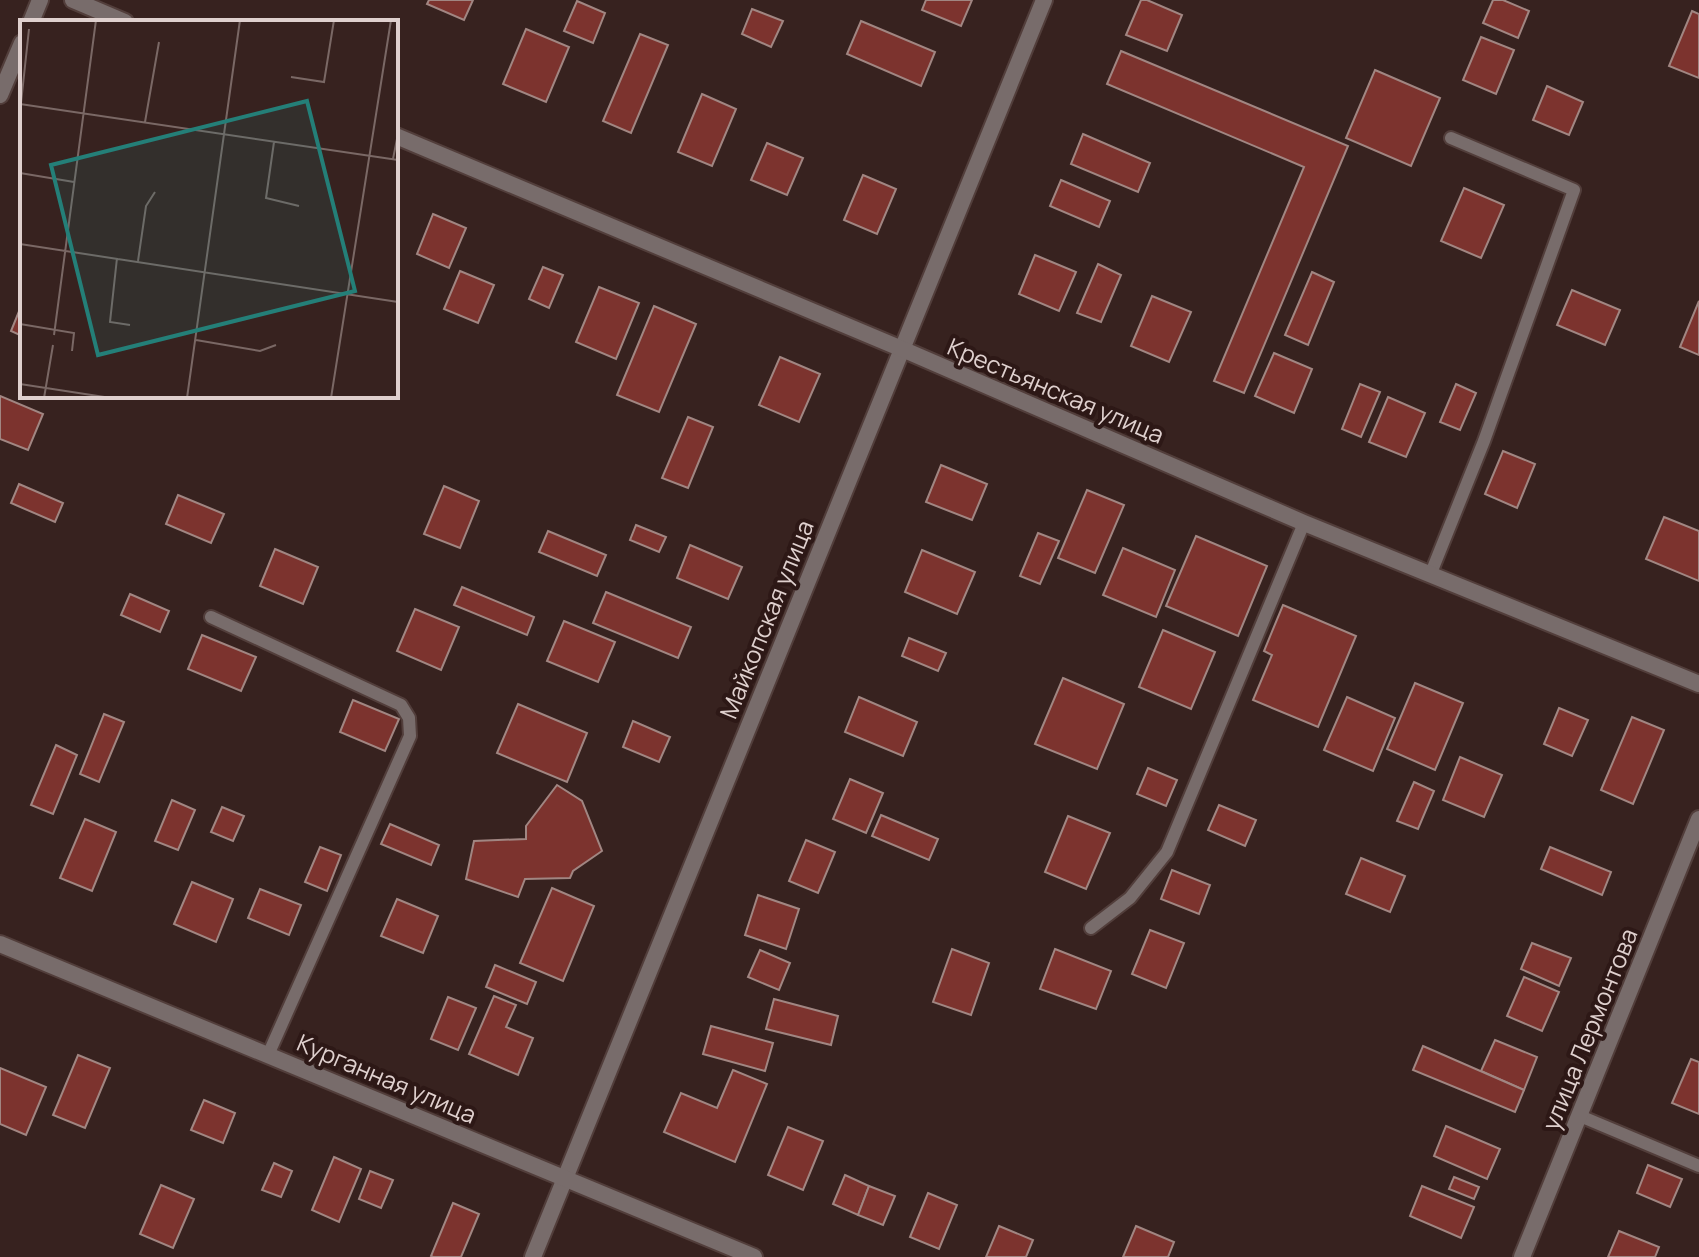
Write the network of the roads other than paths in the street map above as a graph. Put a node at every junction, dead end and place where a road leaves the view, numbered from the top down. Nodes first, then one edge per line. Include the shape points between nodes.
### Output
1 (40, 0) edge
2 (73, 0) edge
3 (1044, 0) edge
4 (32, 20) edge
5 (120, 20) edge
6 (20, 48) edge
7 (0, 95) edge
8 (398, 137) edge
9 (1451, 138) dead end
10 (902, 349) junction
11 (1304, 523) junction
12 (1431, 573) junction
13 (211, 617) dead end
14 (1699, 684) edge
15 (1699, 819) edge
16 (1091, 928) dead end
17 (0, 944) edge
18 (268, 1055) junction
19 (1580, 1116) junction
20 (1699, 1166) edge
21 (564, 1178) junction
22 (533, 1257) edge
23 (754, 1257) edge
24 (1522, 1257) edge

1 - 4 street
2 - 5 street
3 - 10 street, Майкопская улица
6 - 7 street
8 - 10 street, Крестьянская улица
9 - 12 lane via 1574,190
10 - 11 street, Крестьянская улица
10 - 21 street, Майкопская улица
11 - 12 street, Крестьянская улица
11 - 16 lane via 1167,852 1130,898
12 - 14 street, Крестьянская улица
13 - 18 lane via 401,705 409,718 410,736
15 - 19 street, улица Лермонтова
17 - 18 street, Курганная улица
18 - 21 street, Курганная улица
19 - 20 lane
19 - 24 street, улица Лермонтова
21 - 22 street, Майкопская улица
21 - 23 street, Курганная улица

